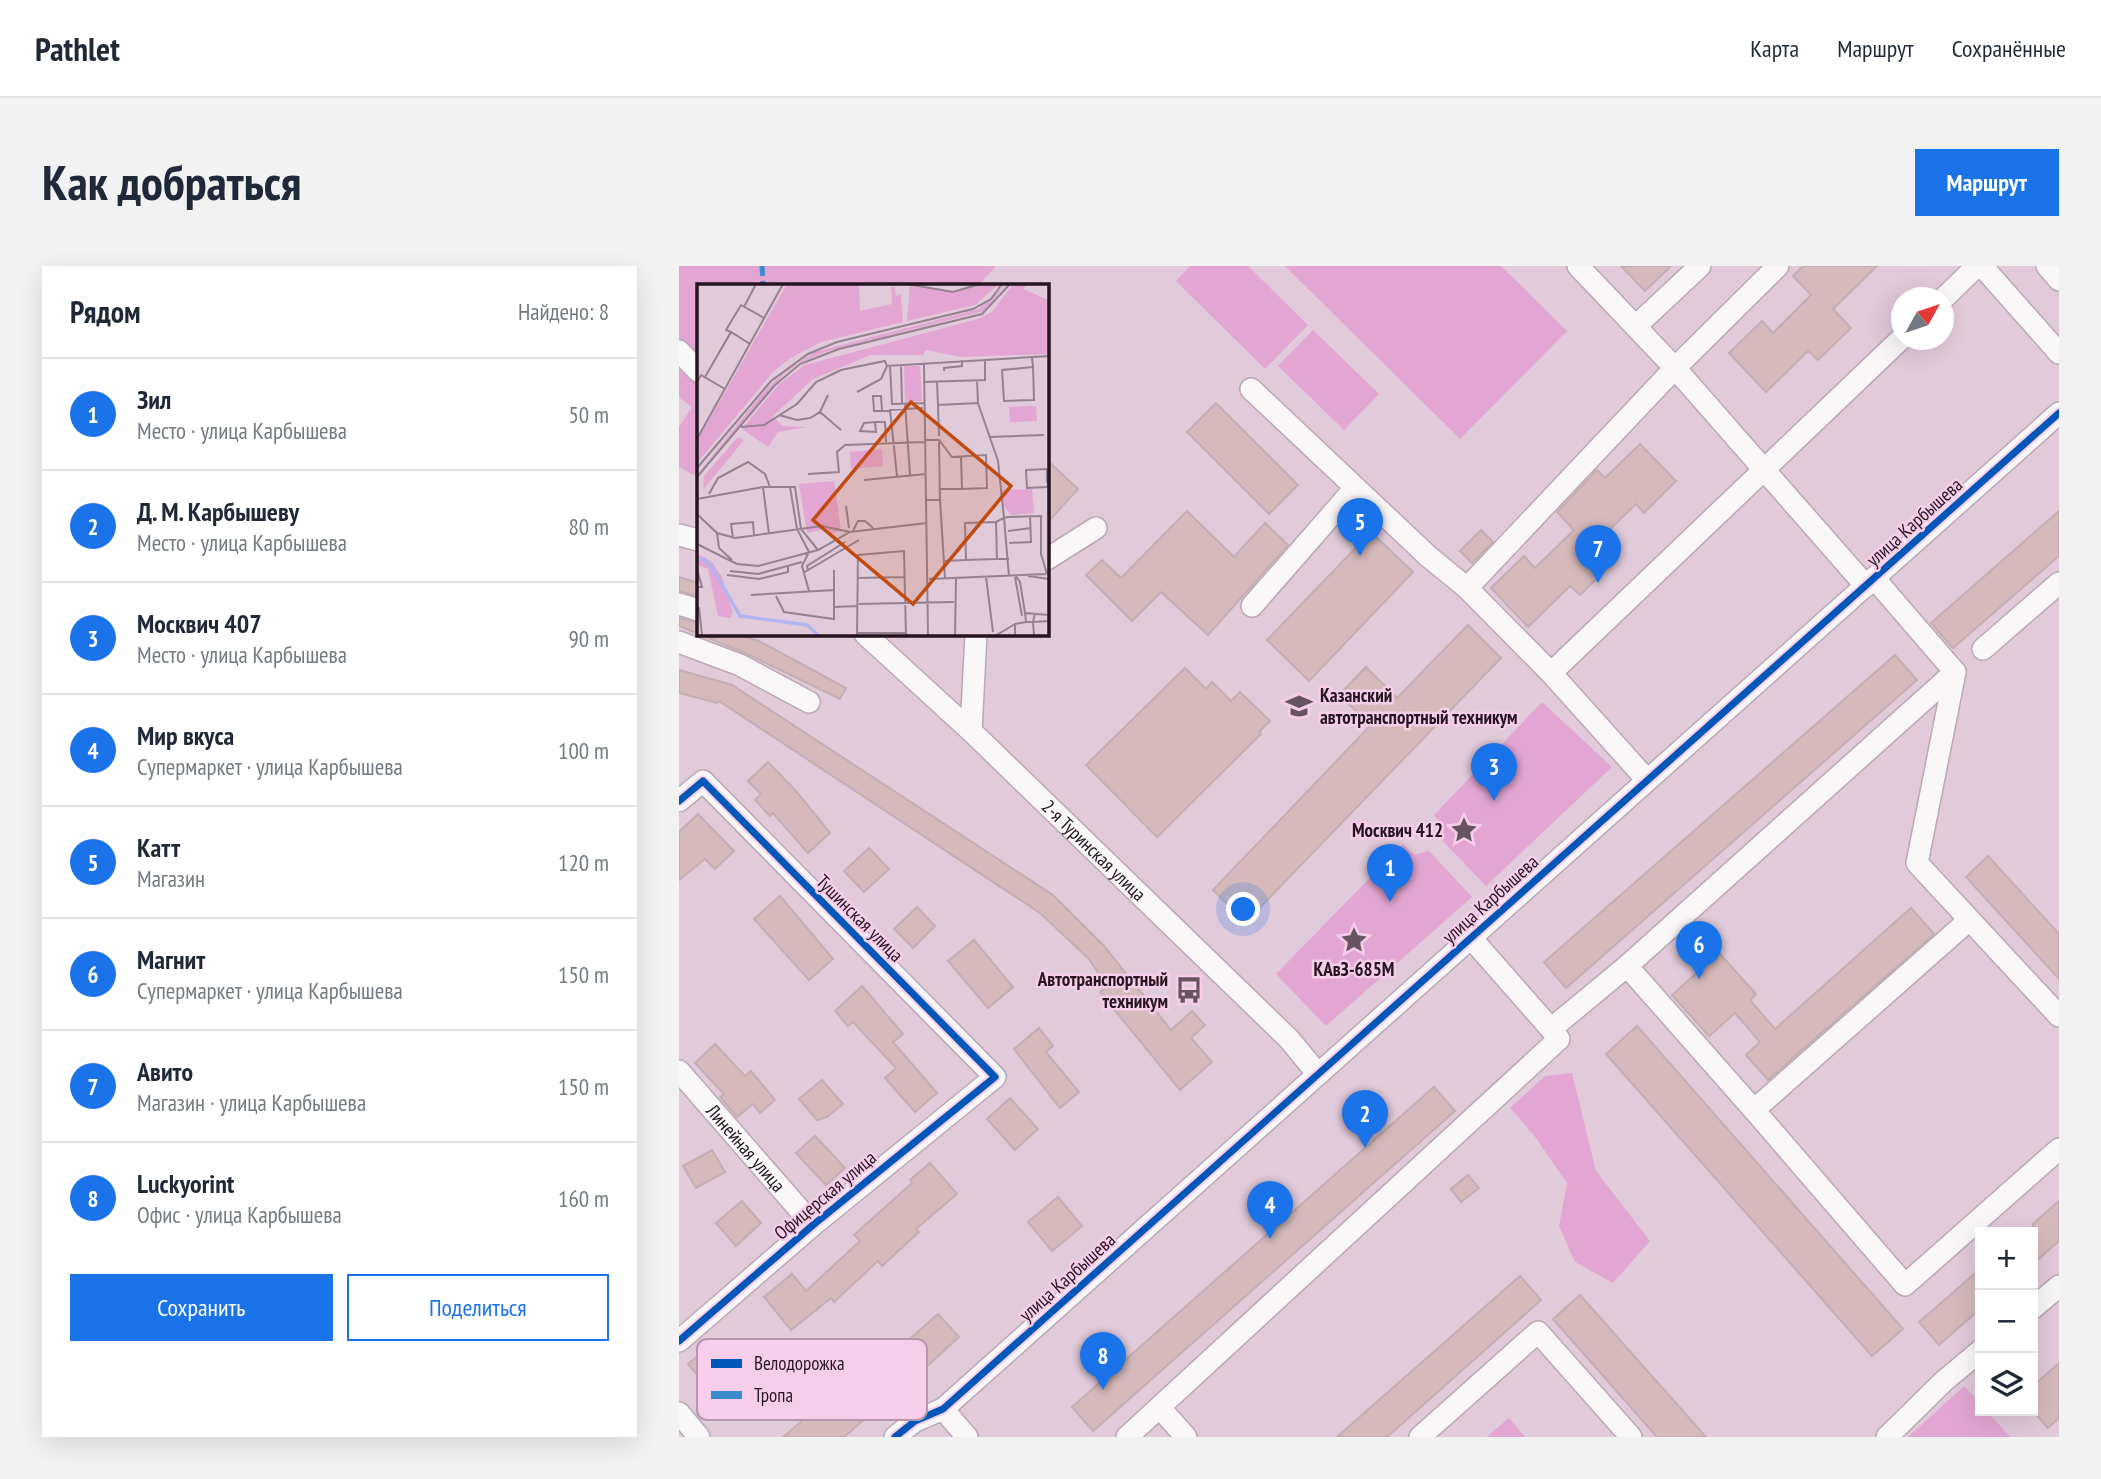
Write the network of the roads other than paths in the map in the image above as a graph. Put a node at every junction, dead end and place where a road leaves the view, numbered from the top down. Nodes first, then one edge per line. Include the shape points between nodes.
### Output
1 (1578, 266) edge
2 (1700, 266) edge
3 (1778, 266) edge
4 (1980, 266) edge
5 (2047, 266) edge
6 (2059, 280) edge
7 (1954, 289) edge
8 (1636, 326) junction
9 (1891, 348) edge
10 (679, 351) edge
11 (2059, 354) edge
12 (1675, 368) junction
13 (697, 370) edge
14 (1251, 389) dead end
15 (2059, 413) edge
16 (1764, 468) junction
17 (1355, 488) junction
18 (1095, 528) dead end
19 (679, 535) edge
20 (697, 540) edge
21 (1048, 558) edge
22 (1870, 582) junction
23 (2059, 583) edge
24 (1467, 588) junction
25 (679, 604) edge
26 (1252, 606) dead end
27 (697, 610) edge
28 (866, 635) edge
29 (976, 635) edge
30 (679, 642) edge
31 (1983, 649) dead end
32 (1955, 672) junction
33 (1551, 673) junction
34 (809, 702) dead end
35 (971, 731) junction
36 (1647, 780) junction
37 (679, 800) edge
38 (1968, 921) junction
39 (1471, 938) junction
40 (1627, 966) junction
41 (2059, 1016) edge
42 (1551, 1029) junction
43 (679, 1071) edge
44 (1317, 1073) junction
45 (995, 1077) joint
46 (1754, 1110) junction
47 (2059, 1149) edge
48 (813, 1225) junction
49 (2059, 1286) edge
50 (2038, 1304) edge
51 (679, 1341) edge
52 (1978, 1353) edge
53 (1160, 1408) junction
54 (943, 1409) junction
55 (679, 1413) edge
56 (927, 1416) edge
57 (917, 1420) edge
58 (699, 1437) edge
59 (895, 1437) edge
60 (967, 1437) edge
61 (1127, 1437) edge
62 (1186, 1437) edge
63 (1420, 1437) edge
64 (1631, 1437) edge
65 (1887, 1437) edge

1 - 8 street
2 - 8 street
3 - 12 street
4 - 7 street
4 - 11 street
5 - 6 street
8 - 12 street
9 - 16 street
10 - 13 street
12 - 16 street
12 - 24 street
14 - 17 street
15 - 22 street, улица Карбышева
16 - 22 street
16 - 33 street
17 - 24 street
17 - 26 street
18 - 21 street
19 - 20 street
22 - 32 street
22 - 36 street, улица Карбышева
23 - 31 street
24 - 33 street
25 - 27 street
28 - 35 street, 2-я Туринская улица
29 - 35 street
30 - 34 street via 740,664
32 - 38 street via 1917,863
32 - 40 street
33 - 36 street
35 - 44 street, 2-я Туринская улица via 1289,1039
36 - 39 street, улица Карбышева
37 - 45 street, Тушинская улица via 703,781
38 - 41 street
38 - 46 street
39 - 42 street
39 - 44 street, улица Карбышева
40 - 42 street
40 - 46 street
42 - 53 street via 1559,1040
43 - 48 street, Линейная улица
44 - 54 street, улица Карбышева
45 - 48 street, Офицерская улица
46 - 47 street via 1905,1285
48 - 51 street, Офицерская улица
49 - 50 street
52 - 65 street
53 - 61 street
53 - 62 street
54 - 56 street, улица Карбышева
54 - 60 street
55 - 58 street
57 - 59 street, улица Карбышева
63 - 64 street via 1538,1332

